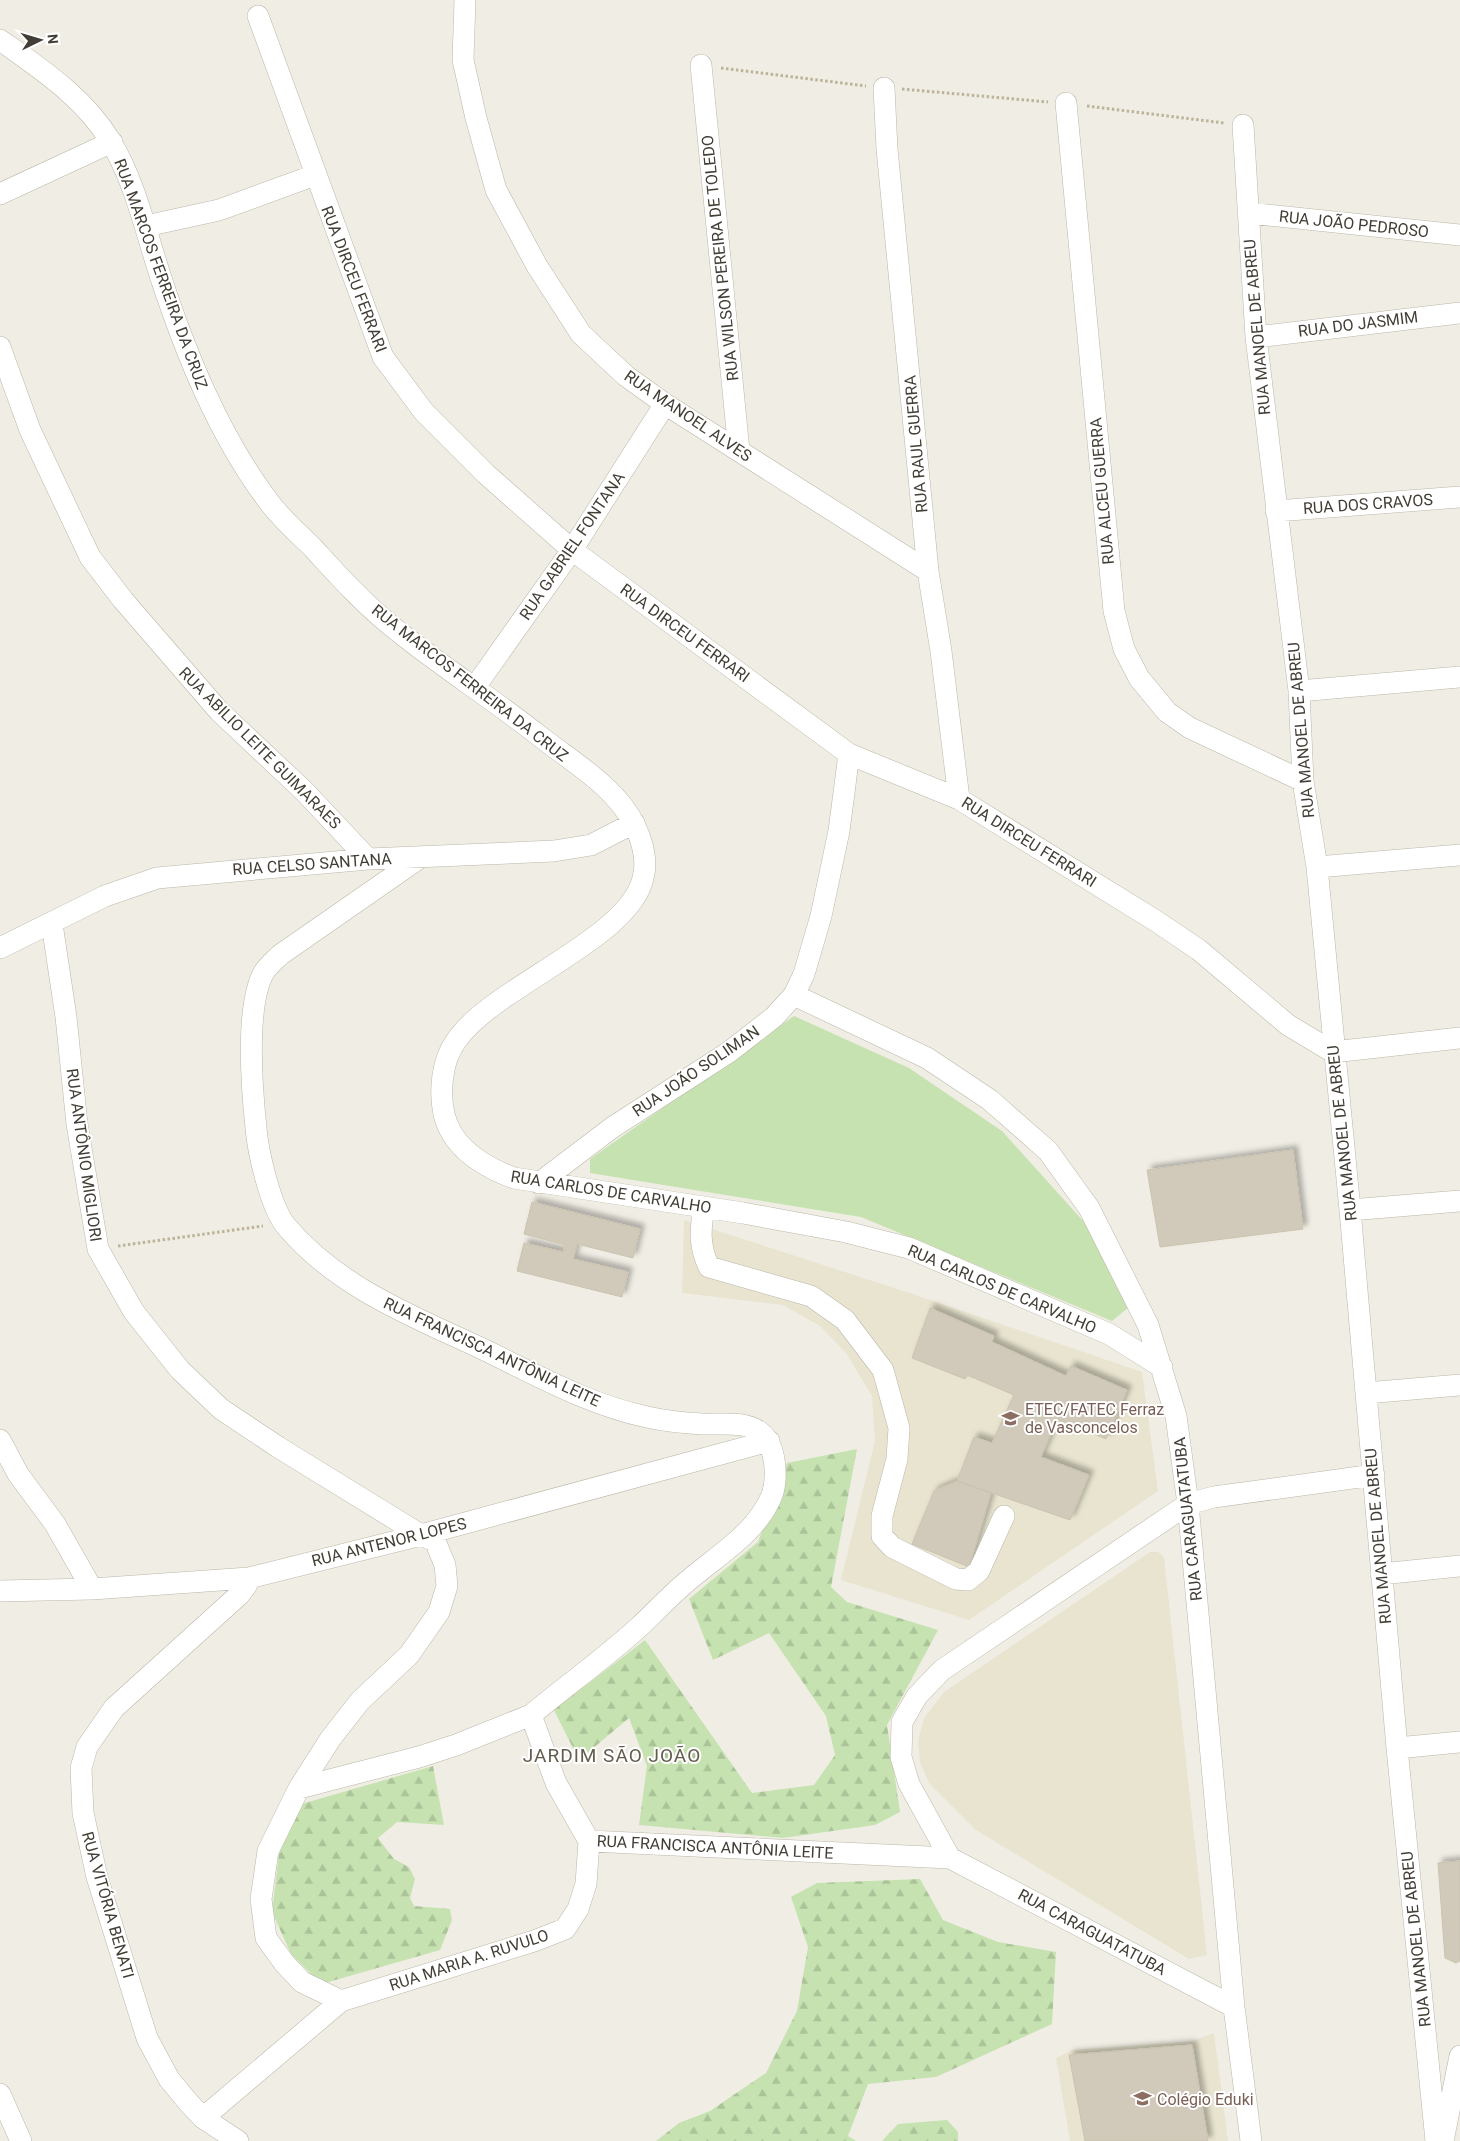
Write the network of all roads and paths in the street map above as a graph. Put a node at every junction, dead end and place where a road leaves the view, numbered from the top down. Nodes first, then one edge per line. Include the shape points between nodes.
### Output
1 (465, 0) edge
2 (258, 16) dead end
3 (0, 40) edge
4 (701, 66) joint
5 (884, 88) junction
6 (1066, 103) junction
7 (1243, 125) joint
8 (112, 142) junction
9 (315, 175) junction
10 (0, 194) edge
11 (1248, 213) junction
12 (146, 226) junction
13 (1460, 235) edge
14 (1460, 313) edge
15 (1256, 337) junction
16 (0, 348) edge
17 (666, 404) junction
18 (739, 451) junction
19 (1460, 497) edge
20 (1276, 511) junction
21 (572, 550) junction
22 (928, 571) junction
23 (1460, 677) edge
24 (476, 687) junction
25 (1299, 691) junction
26 (849, 754) junction
27 (1303, 781) junction
28 (960, 798) junction
29 (634, 823) junction
30 (645, 853) joint
31 (1460, 855) edge
32 (421, 857) junction
33 (368, 859) junction
34 (1317, 867) junction
35 (52, 924) junction
36 (0, 948) edge
37 (794, 995) junction
38 (1460, 1038) edge
39 (1333, 1052) junction
40 (539, 1183) junction
41 (1460, 1201) edge
42 (704, 1208) junction
43 (1350, 1210) junction
44 (284, 1223) junction
45 (98, 1249) junction
46 (1148, 1325) junction
47 (1108, 1334) junction
48 (1162, 1367) junction
49 (1460, 1385) edge
50 (1366, 1394) junction
51 (0, 1440) edge
52 (768, 1440) junction
53 (1374, 1475) junction
54 (1188, 1504) junction
55 (1004, 1516) dead end
56 (421, 1535) junction
57 (1460, 1566) edge
58 (1381, 1574) junction
59 (249, 1578) junction
60 (92, 1589) junction
61 (0, 1591) edge
62 (531, 1715) junction
63 (1460, 1742) edge
64 (1397, 1748) junction
65 (299, 1788) junction
66 (589, 1842) junction
67 (950, 1858) junction
68 (342, 2001) junction
69 (1234, 2007) junction
70 (1460, 2056) edge
71 (0, 2094) edge
72 (203, 2118) junction
73 (21, 2141) edge
74 (238, 2141) edge
75 (1251, 2141) edge
76 (1436, 2141) edge
77 (1443, 2141) edge

1 - 17 street, RUA MANOEL ALVES via 464,60 496,190 537,266 581,334 626,376
2 - 9 street, RUA DIRCEU FERRARI
3 - 8 street, RUA MARCOS FERREIRA DA CRUZ via 80,101
4 - 5 path
4 - 18 street, RUA WILSON PEREIRA DE TOLEDO
5 - 6 path
5 - 22 street, RUA RAUL GUERRA
6 - 7 path
6 - 27 street, RUA ALCEU GUERRA via 1114,611 1124,649 1139,678 1175,719
7 - 11 street, RUA MANOEL DE ABREU
8 - 10 street
8 - 12 street, RUA MARCOS FERREIRA DA CRUZ
9 - 12 street via 219,210
9 - 21 street, RUA DIRCEU FERRARI via 383,357 424,412 486,474
11 - 13 street, RUA JOÃO PEDROSO
11 - 15 street, RUA MANOEL DE ABREU
12 - 24 street, RUA MARCOS FERREIRA DA CRUZ via 176,323 207,396 267,500 388,623
14 - 15 street, RUA DO JASMIM
15 - 20 street, RUA MANOEL DE ABREU
16 - 33 street, RUA ABILIO LEITE GUIMARAES via 30,430 90,557 219,711 304,791
17 - 18 street, RUA MANOEL ALVES
17 - 21 street, RUA GABRIEL FONTANA
18 - 22 street, RUA MANOEL ALVES
19 - 20 street, RUA DOS CRAVOS
20 - 25 street, RUA MANOEL DE ABREU
21 - 24 street, RUA GABRIEL FONTANA
21 - 26 street, RUA DIRCEU FERRARI
22 - 28 street, RUA RAUL GUERRA
23 - 25 street
24 - 29 street, RUA MARCOS FERREIRA DA CRUZ via 612,794
25 - 27 street, RUA MANOEL DE ABREU
26 - 28 street, RUA DIRCEU FERRARI
26 - 37 street, RUA JOÃO SOLIMAN via 839,831 821,916 804,974
27 - 34 street, RUA MANOEL DE ABREU
28 - 39 street, RUA DIRCEU FERRARI via 1199,950 1288,1025
29 - 30 street, RUA MARCOS FERREIRA DA CRUZ
29 - 32 street, RUA CELSO SANTANA via 591,845 554,851
30 - 40 street, RUA CARLOS DE CARVALHO via 643,879 633,901 600,932 472,1022 454,1042 445,1065 441,1101 447,1125 462,1146 488,1169
31 - 34 street
32 - 33 street, RUA CELSO SANTANA
32 - 44 street, RUA FRANCISCA ANTÔNIA LEITE via 280,954 264,971 255,995 253,1097 257,1140 267,1184
33 - 35 street, RUA CELSO SANTANA via 157,878 105,896
34 - 39 street, RUA MANOEL DE ABREU
35 - 36 street, RUA CELSO SANTANA
35 - 45 street, RUA ANTÔNIO MIGLIORI via 77,1124
37 - 40 street, RUA JOÃO SOLIMAN via 774,1017 730,1052 613,1127
37 - 46 street, RUA CARAGUATATUBA via 927,1058 990,1100 1048,1150 1090,1208
38 - 39 street
39 - 43 street, RUA MANOEL DE ABREU
40 - 42 street, RUA CARLOS DE CARVALHO
41 - 43 street
42 - 47 street, RUA CARLOS DE CARVALHO via 846,1232 909,1248
42 - 55 street via 701,1250 709,1267 811,1296 845,1320 883,1370 899,1428 897,1459 882,1516 882,1536 892,1547 956,1579 968,1580 978,1571
43 - 50 street, RUA MANOEL DE ABREU
44 - 45 path
44 - 52 street, RUA FRANCISCA ANTÔNIA LEITE via 312,1254 346,1280 406,1315 599,1405 650,1418 750,1427
45 - 56 street, RUA ANTÔNIO MIGLIORI via 134,1312 180,1370 221,1409
46 - 47 street, RUA CARLOS DE CARVALHO
46 - 48 street, RUA CARAGUATATUBA
47 - 48 street, RUA CARLOS DE CARVALHO
48 - 54 street, RUA CARAGUATATUBA via 1176,1416
49 - 50 street
50 - 53 street, RUA MANOEL DE ABREU
51 - 60 street via 18,1474 55,1524
52 - 56 street, RUA ANTENOR LOPES
52 - 62 street via 775,1467 773,1492 761,1516 638,1628
53 - 54 street via 1214,1497
53 - 58 street, RUA MANOEL DE ABREU
54 - 67 street via 942,1670 917,1696 902,1722 900,1756 909,1784
54 - 69 street, RUA CARAGUATATUBA
56 - 59 street, RUA ANTENOR LOPES
56 - 65 street, RUA ANTÔNIO MIGLIORI via 435,1541 445,1565 447,1586 439,1612 409,1655 360,1702
57 - 58 street
58 - 64 street, RUA MANOEL DE ABREU
59 - 60 street, RUA ANTENOR LOPES
59 - 72 street, RUA VITÓRIA BENATI via 239,1595 114,1708 87,1747 81,1768 83,1813 97,1877 147,2038 169,2079
60 - 61 street, RUA ANTENOR LOPES
62 - 65 street via 419,1757
62 - 66 street, RUA FRANCISCA ANTÔNIA LEITE via 556,1783
63 - 64 street
64 - 76 street, RUA MANOEL DE ABREU
65 - 68 street, RUA ANTÔNIO MIGLIORI via 268,1851 261,1899 266,1938 302,1982
66 - 67 street, RUA FRANCISCA ANTÔNIA LEITE
66 - 68 street, RUA MARIA A. RUVULO via 586,1884 574,1919 565,1929
67 - 69 street, RUA CARAGUATATUBA
68 - 72 street
69 - 75 street, RUA CARAGUATATUBA
70 - 77 street
71 - 73 street
72 - 74 street, RUA VITÓRIA BENATI

